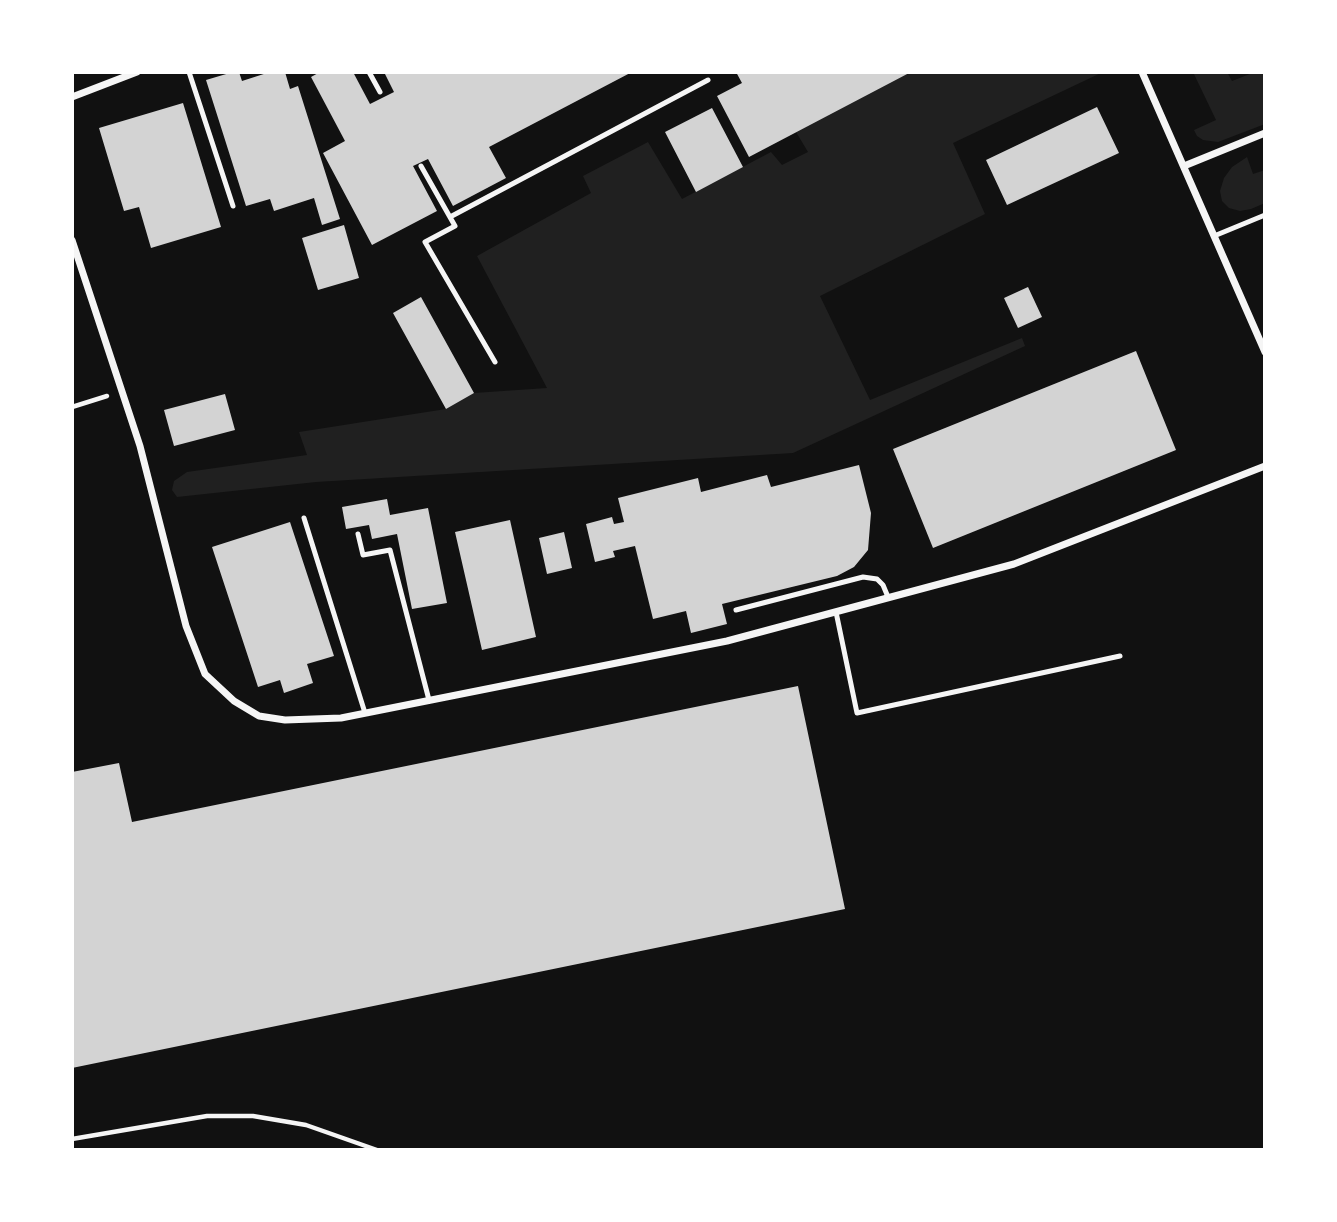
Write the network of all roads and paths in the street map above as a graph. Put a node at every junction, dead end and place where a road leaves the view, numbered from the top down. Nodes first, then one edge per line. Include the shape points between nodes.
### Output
1 (137, 72) edge
2 (188, 72) edge
3 (369, 72) edge
4 (1142, 72) edge
5 (708, 80) dead end
6 (380, 92) dead end
7 (72, 97) edge
8 (1265, 133) edge
9 (421, 166) dead end
10 (1184, 166) junction
11 (233, 206) dead end
12 (1265, 215) edge
13 (450, 217) junction
14 (1214, 236) junction
15 (72, 240) edge
16 (1265, 352) edge
17 (495, 362) dead end
18 (121, 391) junction
19 (72, 407) edge
20 (1265, 466) edge
21 (304, 518) dead end
22 (358, 534) dead end
23 (888, 597) junction
24 (737, 610) dead end
25 (836, 611) junction
26 (1120, 656) dead end
27 (429, 700) junction
28 (365, 713) junction
29 (72, 1139) edge
30 (377, 1150) edge

1 - 7 street
2 - 11 lane
3 - 6 lane
4 - 10 street
5 - 13 lane
8 - 10 street
9 - 13 lane
10 - 14 street
12 - 14 lane
13 - 17 lane via 455,226 425,242
14 - 16 street
15 - 18 street
18 - 19 path
18 - 28 street via 140,446 186,626 205,674 258,716 285,720
20 - 23 street via 1014,564
21 - 28 lane
22 - 27 lane via 363,555 390,550
23 - 24 lane via 877,579 863,577
23 - 25 street
25 - 26 lane via 857,712
25 - 27 street via 727,641
27 - 28 street
29 - 30 path via 207,1116 253,1116 306,1125

